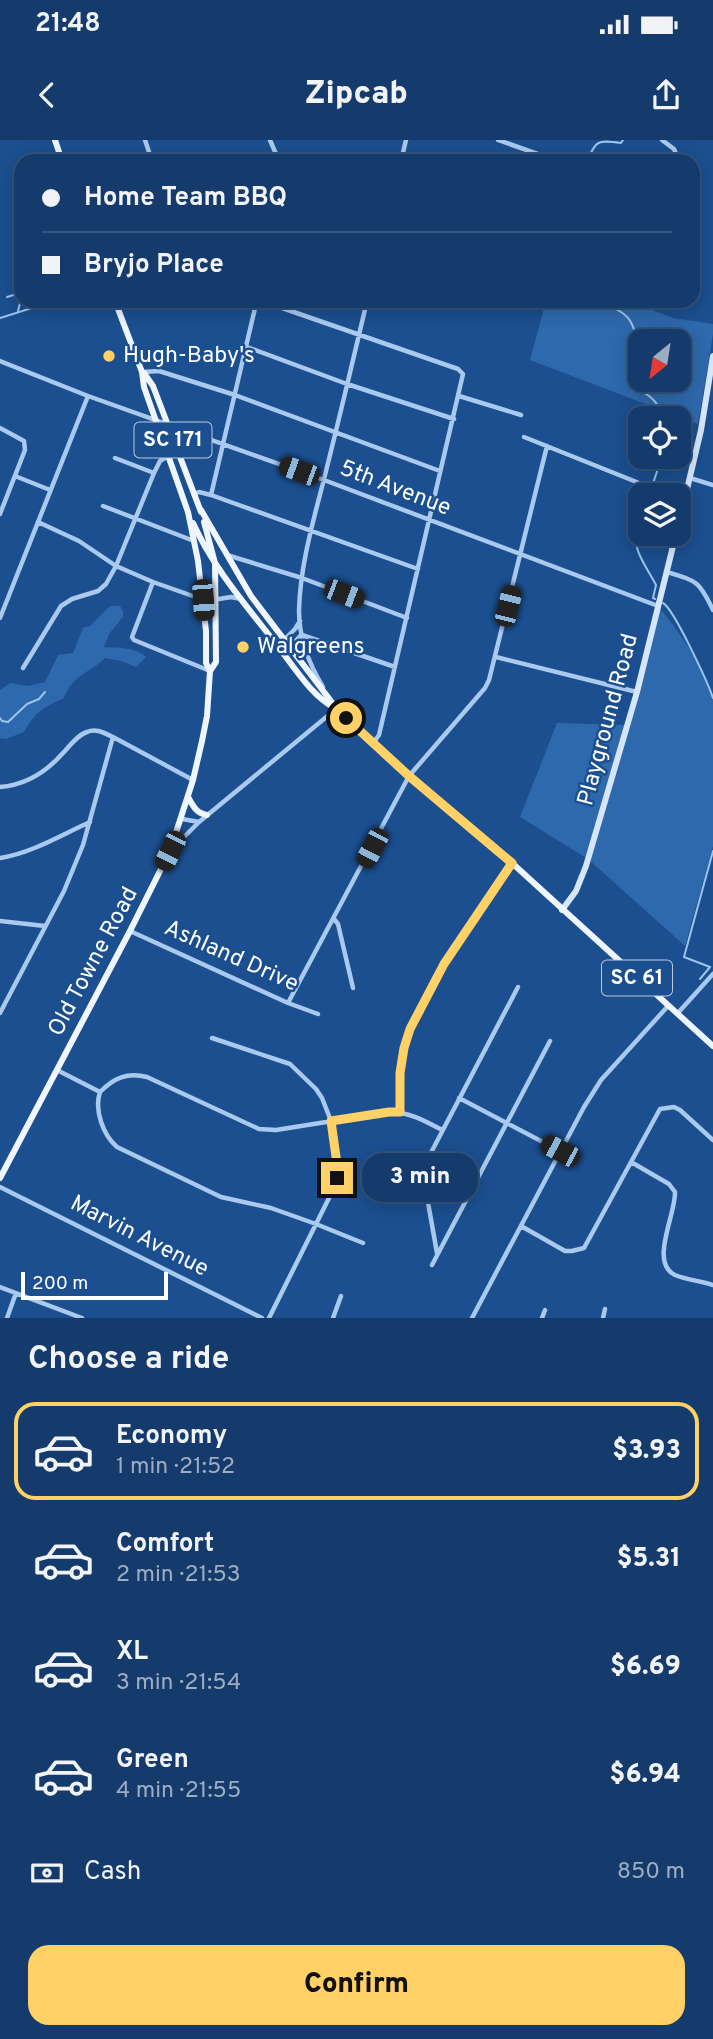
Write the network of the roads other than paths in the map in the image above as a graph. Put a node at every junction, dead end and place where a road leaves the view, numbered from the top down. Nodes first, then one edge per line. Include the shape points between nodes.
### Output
1 (498, 140) edge
2 (662, 140) edge
3 (538, 154) edge
4 (676, 154) edge
5 (119, 308) edge
6 (255, 308) edge
7 (280, 308) edge
8 (365, 308) edge
9 (359, 335) junction
10 (247, 347) junction
11 (713, 356) edge
12 (0, 361) edge
13 (142, 372) junction
14 (712, 372) edge
15 (347, 384) junction
16 (235, 395) junction
17 (88, 396) junction
18 (459, 396) junction
19 (521, 415) dead end
20 (454, 419) junction
21 (155, 421) junction
22 (167, 425) junction
23 (0, 428) edge
24 (336, 431) junction
25 (524, 436) dead end
26 (224, 444) junction
27 (547, 446) junction
28 (169, 456) junction
29 (115, 458) dead end
30 (440, 471) junction
31 (154, 473) junction
32 (15, 476) junction
33 (690, 478) junction
34 (324, 481) junction
35 (639, 483) edge
36 (689, 483) edge
37 (713, 485) edge
38 (50, 490) junction
39 (194, 494) junction
40 (211, 495) junction
41 (103, 506) dead end
42 (201, 510) junction
43 (188, 512) junction
44 (0, 514) edge
45 (135, 520) junction
46 (430, 520) junction
47 (38, 522) junction
48 (311, 530) junction
49 (194, 541) junction
50 (673, 546) edge
51 (226, 554) junction
52 (521, 556) junction
53 (215, 563) junction
54 (116, 566) junction
55 (418, 569) junction
56 (667, 572) junction
57 (302, 578) junction
58 (153, 582) junction
59 (241, 599) junction
60 (203, 600) junction
61 (215, 600) junction
62 (658, 606) junction
63 (713, 610) edge
64 (0, 618) edge
65 (407, 618) junction
66 (300, 621) junction
67 (302, 635) junction
68 (284, 640) junction
69 (278, 646) junction
70 (290, 648) junction
71 (284, 654) junction
72 (496, 657) junction
73 (395, 667) junction
74 (23, 668) dead end
75 (210, 671) junction
76 (637, 692) junction
77 (337, 709) junction
78 (113, 737) junction
79 (373, 743) junction
80 (409, 776) junction
81 (194, 780) junction
82 (0, 787) edge
83 (188, 797) junction
84 (206, 815) junction
85 (182, 819) junction
86 (90, 822) junction
87 (199, 822) junction
88 (170, 851) junction
89 (0, 858) edge
90 (512, 863) junction
91 (562, 910) junction
92 (334, 919) junction
93 (0, 921) edge
94 (45, 926) junction
95 (130, 931) junction
96 (713, 974) edge
97 (518, 987) dead end
98 (354, 988) dead end
99 (288, 1003) junction
100 (668, 1006) junction
101 (0, 1013) edge
102 (318, 1014) dead end
103 (677, 1014) junction
104 (212, 1038) dead end
105 (550, 1041) dead end
106 (713, 1046) edge
107 (57, 1070) junction
108 (100, 1092) junction
109 (460, 1098) junction
110 (400, 1112) junction
111 (331, 1121) junction
112 (506, 1122) junction
113 (442, 1130) junction
114 (713, 1140) edge
115 (560, 1151) junction
116 (631, 1162) junction
117 (0, 1178) edge
118 (0, 1187) edge
119 (316, 1224) junction
120 (521, 1226) junction
121 (363, 1243) dead end
122 (437, 1253) junction
123 (432, 1265) dead end
124 (713, 1285) edge
125 (0, 1287) edge
126 (16, 1293) junction
127 (341, 1296) dead end
128 (606, 1309) dead end
129 (545, 1310) dead end
130 (7, 1318) edge
131 (82, 1318) edge
132 (262, 1318) edge
133 (269, 1318) edge
134 (333, 1318) edge
135 (472, 1318) edge
136 (542, 1318) edge
137 (603, 1318) edge

1 - 3 street
2 - 4 street
5 - 13 main road
6 - 10 street
7 - 9 street
8 - 9 street
9 - 15 street
9 - 18 street via 458,369 463,374
10 - 15 street
10 - 16 street
11 - 14 main road
12 - 17 street, 5th Avenue
13 - 16 street via 159,371
13 - 21 main road, SC 171
13 - 22 main road, SC 171 via 153,386
14 - 33 main road
15 - 20 street
15 - 24 street
16 - 24 street
16 - 26 street
17 - 21 street, 5th Avenue
17 - 38 street
18 - 19 street
18 - 20 street
20 - 30 street
21 - 22 street, 5th Avenue
21 - 28 main road, SC 171
22 - 26 street, 5th Avenue
22 - 39 main road, SC 171
23 - 32 street via 24,441
24 - 30 street
24 - 34 street
25 - 27 street
26 - 34 street, 5th Avenue
26 - 40 street
27 - 35 street
27 - 52 street
28 - 31 street
28 - 43 main road, SC 171
29 - 31 street
30 - 46 street
31 - 45 street
32 - 38 street
32 - 44 street
33 - 36 main road
33 - 37 street
34 - 46 street, 5th Avenue
34 - 48 street
38 - 47 street
39 - 40 street
39 - 42 main road, SC 171
40 - 48 street
41 - 45 street
42 - 51 main road, SC 61
42 - 53 main road, SC 171
43 - 49 main road, SC 171
43 - 53 main road, SC 61
45 - 49 street
45 - 54 street
46 - 52 street, 5th Avenue
46 - 55 street
47 - 54 street via 79,541
47 - 64 street
48 - 55 street
48 - 57 street
49 - 60 main road, SC 171
50 - 56 main road, Playground Road
51 - 57 street
51 - 68 main road, SC 61
52 - 62 street, 5th Avenue
52 - 72 street
53 - 59 main road, SC 61
53 - 61 main road, SC 171
54 - 58 street
54 - 74 street via 98,591 61,606
55 - 65 street
56 - 62 main road, Playground Road
56 - 63 street via 693,579
57 - 65 street
57 - 66 street
58 - 60 street
58 - 75 street via 132,637
59 - 61 street
59 - 69 main road, SC 61
60 - 61 street
60 - 75 main road, SC 171 via 205,663
61 - 75 main road, SC 171 via 216,662
62 - 76 main road, Playground Road
65 - 73 street
66 - 67 street
66 - 68 street
67 - 70 street
67 - 73 street
67 - 77 street via 315,672
68 - 69 street
68 - 70 main road, SC 61
69 - 71 main road, SC 61
70 - 71 street
70 - 77 main road, SC 61
71 - 77 main road, SC 61 via 326,704
72 - 76 street
72 - 80 street via 485,688
73 - 79 street via 379,735
75 - 81 main road, Old Towne Road / SC 171 via 207,716
76 - 91 main road, Playground Road via 586,866
77 - 79 main road, SC 61
77 - 84 street
78 - 81 street
78 - 82 street via 100,731 84,733 43,772
78 - 86 street
79 - 80 main road, SC 61
80 - 90 main road, SC 61
80 - 92 street
81 - 83 main road, Old Towne Road / SC 171
83 - 84 main road via 195,810
83 - 85 main road, Old Towne Road / SC 171
84 - 87 street
85 - 87 street
85 - 88 main road, Old Towne Road / SC 171
86 - 89 street via 18,855
86 - 94 street via 64,891
87 - 88 street
88 - 95 main road, Old Towne Road / SC 171
90 - 91 main road, SC 61
90 - 110 street via 444,964 410,1029 400,1073
91 - 100 main road, SC 61
92 - 98 street
92 - 99 street
93 - 94 street
94 - 101 street
95 - 99 street, Ashland Drive
95 - 107 main road, Old Towne Road / SC 171
96 - 103 street
97 - 109 street
99 - 102 street, Ashland Drive
100 - 103 main road, SC 61
100 - 115 street via 601,1080
103 - 106 main road, SC 61
104 - 111 street via 290,1064 322,1098
105 - 112 street
107 - 108 street
107 - 117 main road, Old Towne Road / SC 171
108 - 111 street via 117,1078 138,1074 259,1129
108 - 119 street via 97,1100 104,1131 117,1147 221,1197
109 - 112 street
109 - 113 street
110 - 111 street
110 - 113 street
111 - 119 street via 337,1178
112 - 115 street
112 - 122 street
113 - 122 street via 424,1166
114 - 116 street via 680,1110 666,1108 658,1111
115 - 120 street
116 - 120 street via 584,1248 565,1251
116 - 124 street via 674,1188 663,1254 668,1268 675,1275
118 - 132 street, Marvin Avenue
119 - 121 street
119 - 133 street
120 - 135 street
122 - 123 street
125 - 126 street
126 - 130 street
126 - 131 street
127 - 134 street
128 - 137 street
129 - 136 street

